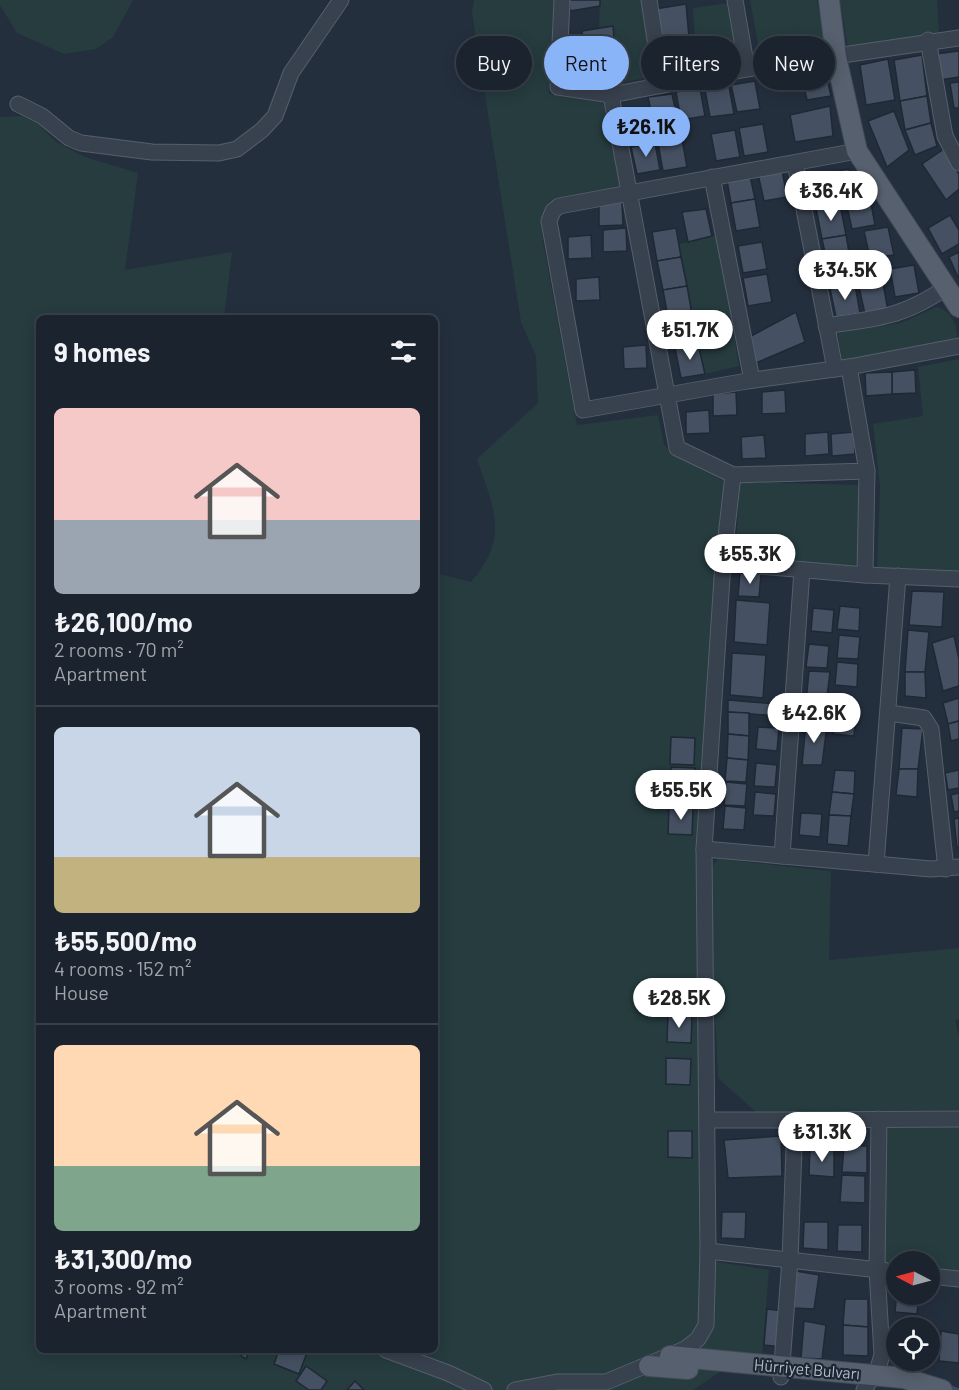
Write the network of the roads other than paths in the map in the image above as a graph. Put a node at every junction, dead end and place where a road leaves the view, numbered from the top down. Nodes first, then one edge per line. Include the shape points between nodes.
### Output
1 (341, 0) edge
2 (562, 0) edge
3 (649, 0) edge
4 (735, 0) edge
5 (829, 0) edge
6 (655, 36) edge
7 (959, 38) edge
8 (928, 40) junction
9 (836, 57) junction
10 (747, 69) junction
11 (741, 70) edge
12 (641, 89) edge
13 (611, 95) junction
14 (18, 104) dead end
15 (857, 151) junction
16 (795, 163) junction
17 (959, 163) edge
18 (712, 177) junction
19 (629, 191) junction
20 (947, 287) junction
21 (959, 307) edge
22 (826, 326) junction
23 (959, 346) edge
24 (842, 368) junction
25 (752, 380) junction
26 (667, 396) junction
27 (867, 471) junction
28 (733, 475) junction
29 (723, 563) junction
30 (802, 570) junction
31 (865, 575) junction
32 (898, 576) junction
33 (959, 579) edge
34 (889, 713) junction
35 (704, 849) junction
36 (782, 856) junction
37 (876, 864) junction
38 (953, 868) edge
39 (879, 1119) junction
40 (959, 1119) edge
41 (708, 1120) junction
42 (795, 1120) junction
43 (708, 1251) junction
44 (790, 1260) junction
45 (877, 1270) junction
46 (886, 1271) edge
47 (940, 1277) edge
48 (959, 1280) edge
49 (394, 1353) edge
50 (670, 1356) junction
51 (649, 1366) junction
52 (782, 1372) junction
53 (868, 1384) edge
54 (484, 1390) edge
55 (515, 1390) edge
56 (900, 1390) edge
57 (942, 1390) edge

1 - 14 street via 291,73 275,116 237,149 219,153 152,152 81,143
2 - 13 street via 558,87
3 - 6 street
4 - 10 street
5 - 9 main road
7 - 8 street
8 - 9 street
8 - 17 street via 945,136
9 - 10 street
9 - 15 main road
10 - 11 street
12 - 13 street
13 - 19 street
15 - 16 street
15 - 20 main road
16 - 18 street
16 - 22 street
18 - 19 street
18 - 25 street
19 - 26 street
19 - 26 street via 559,206 550,216 583,410
20 - 21 main road
20 - 22 street via 898,314
22 - 24 street
23 - 24 street
24 - 25 street
24 - 27 street
25 - 26 street
26 - 28 street via 677,448
27 - 28 street
27 - 31 street
28 - 29 street
29 - 30 street
29 - 35 street
30 - 31 street
30 - 36 street
31 - 32 street
32 - 33 street
32 - 34 street
34 - 37 street
34 - 38 street via 924,718 931,729
35 - 36 street
35 - 41 street
36 - 37 street
37 - 38 street
39 - 40 street
39 - 42 street
39 - 45 street
41 - 42 street
41 - 43 street
42 - 44 street
43 - 44 street
43 - 50 street via 706,1325 698,1339
44 - 45 street
44 - 52 street
45 - 46 street
45 - 53 street via 882,1355
47 - 48 street
49 - 54 street
50 - 51 street
50 - 52 main road, Hürriyet Bulvarı
51 - 52 main road, Hürriyet Bulvarı
51 - 55 street via 606,1382 557,1382
52 - 53 main road, Hürriyet Bulvarı
53 - 56 main road, Hürriyet Bulvarı
53 - 57 main road, Hürriyet Bulvarı via 904,1378

